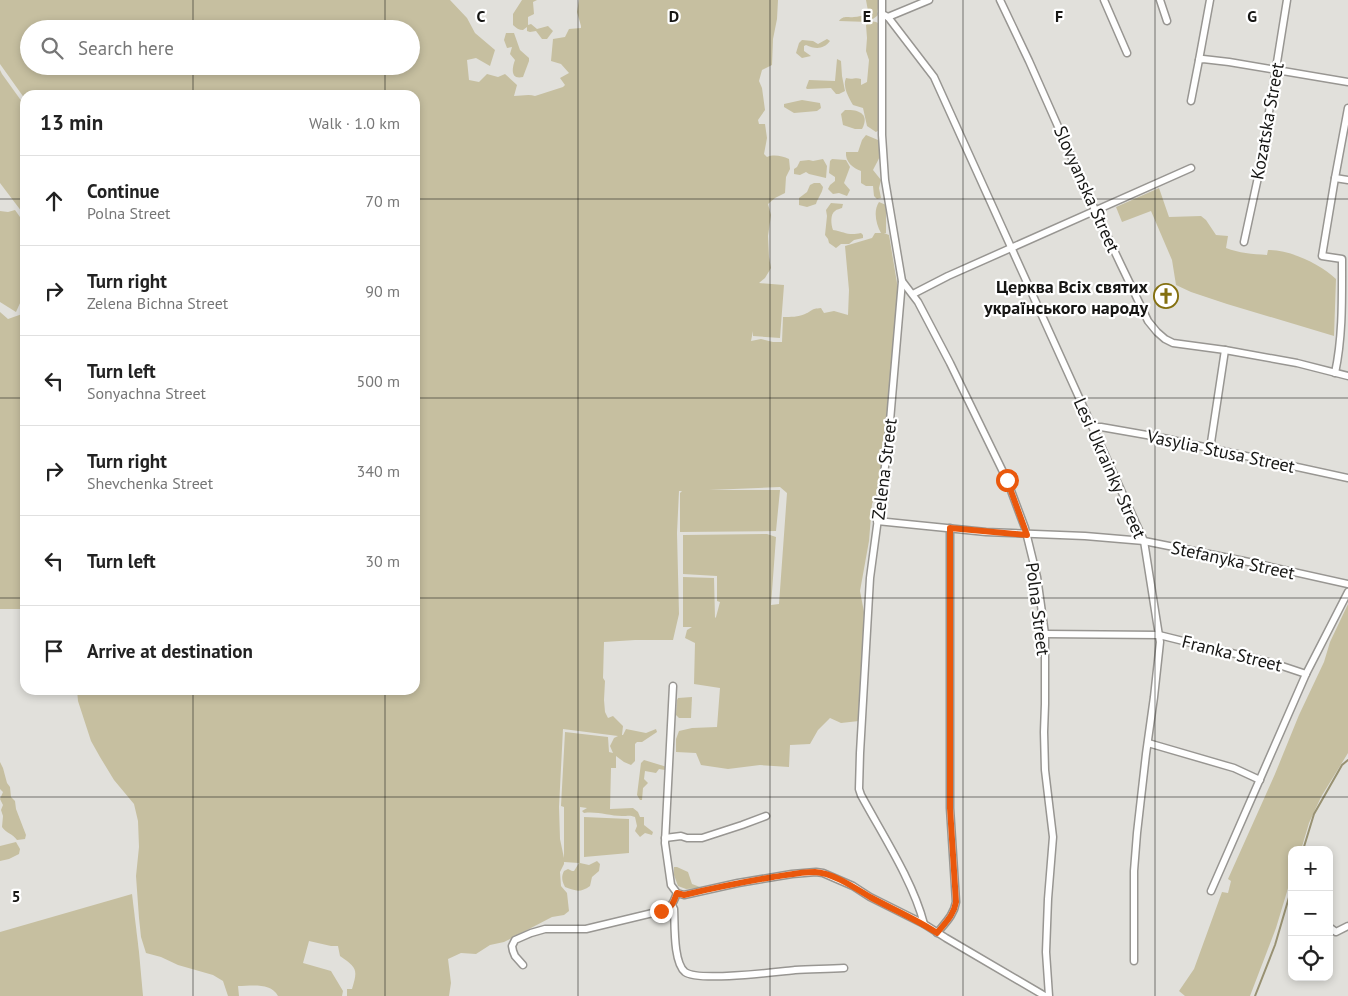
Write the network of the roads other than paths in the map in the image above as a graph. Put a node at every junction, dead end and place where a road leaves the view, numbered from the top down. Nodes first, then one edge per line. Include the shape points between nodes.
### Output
1 (882, 0) edge
2 (929, 0) edge
3 (1000, 0) edge
4 (1104, 0) edge
5 (1160, 0) edge
6 (1210, 0) edge
7 (1287, 0) edge
8 (885, 16) junction
9 (1167, 21) dead end
10 (1127, 53) dead end
11 (1199, 60) junction
12 (1276, 69) junction
13 (1348, 82) edge
14 (1191, 101) dead end
15 (1348, 108) edge
16 (1191, 168) dead end
17 (1335, 178) junction
18 (1348, 180) edge
19 (1095, 210) junction
20 (1244, 242) dead end
21 (1011, 249) junction
22 (1345, 259) edge
23 (902, 281) junction
24 (913, 294) junction
25 (1225, 350) junction
26 (1335, 373) junction
27 (1348, 376) edge
28 (1093, 427) junction
29 (1210, 449) junction
30 (1348, 478) edge
31 (877, 521) junction
32 (950, 528) junction
33 (1027, 535) junction
34 (1144, 541) junction
35 (1348, 584) edge
36 (1348, 592) edge
37 (1046, 634) junction
38 (1158, 635) junction
39 (1306, 674) junction
40 (674, 686) dead end
41 (1148, 743) junction
42 (1260, 780) junction
43 (766, 816) dead end
44 (665, 838) junction
45 (1211, 891) dead end
46 (677, 893) junction
47 (672, 905) junction
48 (924, 924) junction
49 (1348, 926) edge
50 (1333, 930) edge
51 (937, 933) junction
52 (1134, 961) dead end
53 (523, 965) dead end
54 (844, 968) dead end
55 (1047, 996) edge

1 - 8 street, Zelena Street
2 - 8 street
3 - 19 street, Slovyanska Street
4 - 10 street
5 - 9 street
6 - 11 street
7 - 12 street, Kozatska Street
8 - 21 street, Lesi Ukrainky Street via 934,77
8 - 23 street, Zelena Street via 884,180
11 - 12 street
11 - 14 street
12 - 13 street
12 - 20 street, Kozatska Street
15 - 17 street
16 - 19 street
17 - 18 street
17 - 22 street via 1322,256
19 - 21 street
19 - 25 street, Slovyanska Street via 1148,321 1157,332 1173,342
21 - 24 street
21 - 28 street, Lesi Ukrainky Street
22 - 26 street
23 - 24 street, Polna Street
23 - 31 street, Zelena Street via 888,444
24 - 33 street, Polna Street via 1007,480
25 - 26 street, Slovyanska Street
25 - 29 street
26 - 27 street, Slovyanska Street
28 - 29 street, Vasylia Stusa Street
28 - 34 street, Lesi Ukrainky Street
29 - 30 street, Vasylia Stusa Street
31 - 32 street, Stefanyka Street
31 - 48 street, Zelena Street via 870,578 859,789 902,869
32 - 33 street, Stefanyka Street
32 - 51 street via 950,808 956,902 952,914
33 - 34 street, Stefanyka Street
33 - 37 street, Polna Street
34 - 35 street, Stefanyka Street
34 - 38 street, Lesi Ukrainky Street
36 - 39 street
37 - 38 street, Franka Street
37 - 55 street, Polna Street via 1044,742 1053,837 1048,899
38 - 39 street, Franka Street
38 - 41 street, Lesi Ukrainky Street via 1160,650
39 - 42 street
40 - 44 street
41 - 42 street via 1234,768
41 - 52 street, Lesi Ukrainky Street via 1134,871
42 - 45 street
43 - 44 street via 702,838
44 - 46 street via 671,885
46 - 47 street
46 - 48 street via 684,895 738,883 816,872 853,886
47 - 53 street via 661,911 586,928 545,929 521,937 512,946
47 - 54 street via 680,965 691,975
48 - 51 street
49 - 50 street via 1336,932
51 - 55 street

